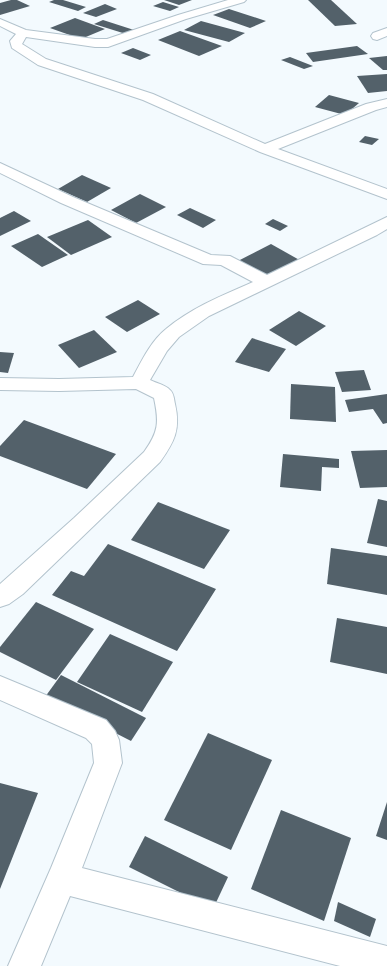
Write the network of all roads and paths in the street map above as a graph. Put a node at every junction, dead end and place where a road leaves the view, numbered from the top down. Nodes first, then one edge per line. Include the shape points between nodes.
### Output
1 (240, 0) edge
2 (0, 22) edge
3 (23, 33) junction
4 (387, 103) edge
5 (265, 149) junction
6 (0, 168) edge
7 (387, 194) edge
8 (387, 222) edge
9 (267, 282) junction
10 (139, 383) junction
11 (0, 384) edge
12 (0, 597) edge
13 (0, 688) edge
14 (62, 878) junction
15 (387, 962) edge
16 (24, 966) edge

1 - 3 street via 108,43
2 - 3 street
3 - 5 street via 16,41 16,45 42,62 148,97
4 - 5 street
5 - 7 street
6 - 9 street via 74,203 209,260 224,260
8 - 9 street
9 - 10 street via 203,312 172,333 159,348
10 - 11 street
10 - 12 street via 163,394 168,417 164,440 152,457 14,587
13 - 14 street via 96,729 105,740 108,762
14 - 15 street
14 - 16 street

